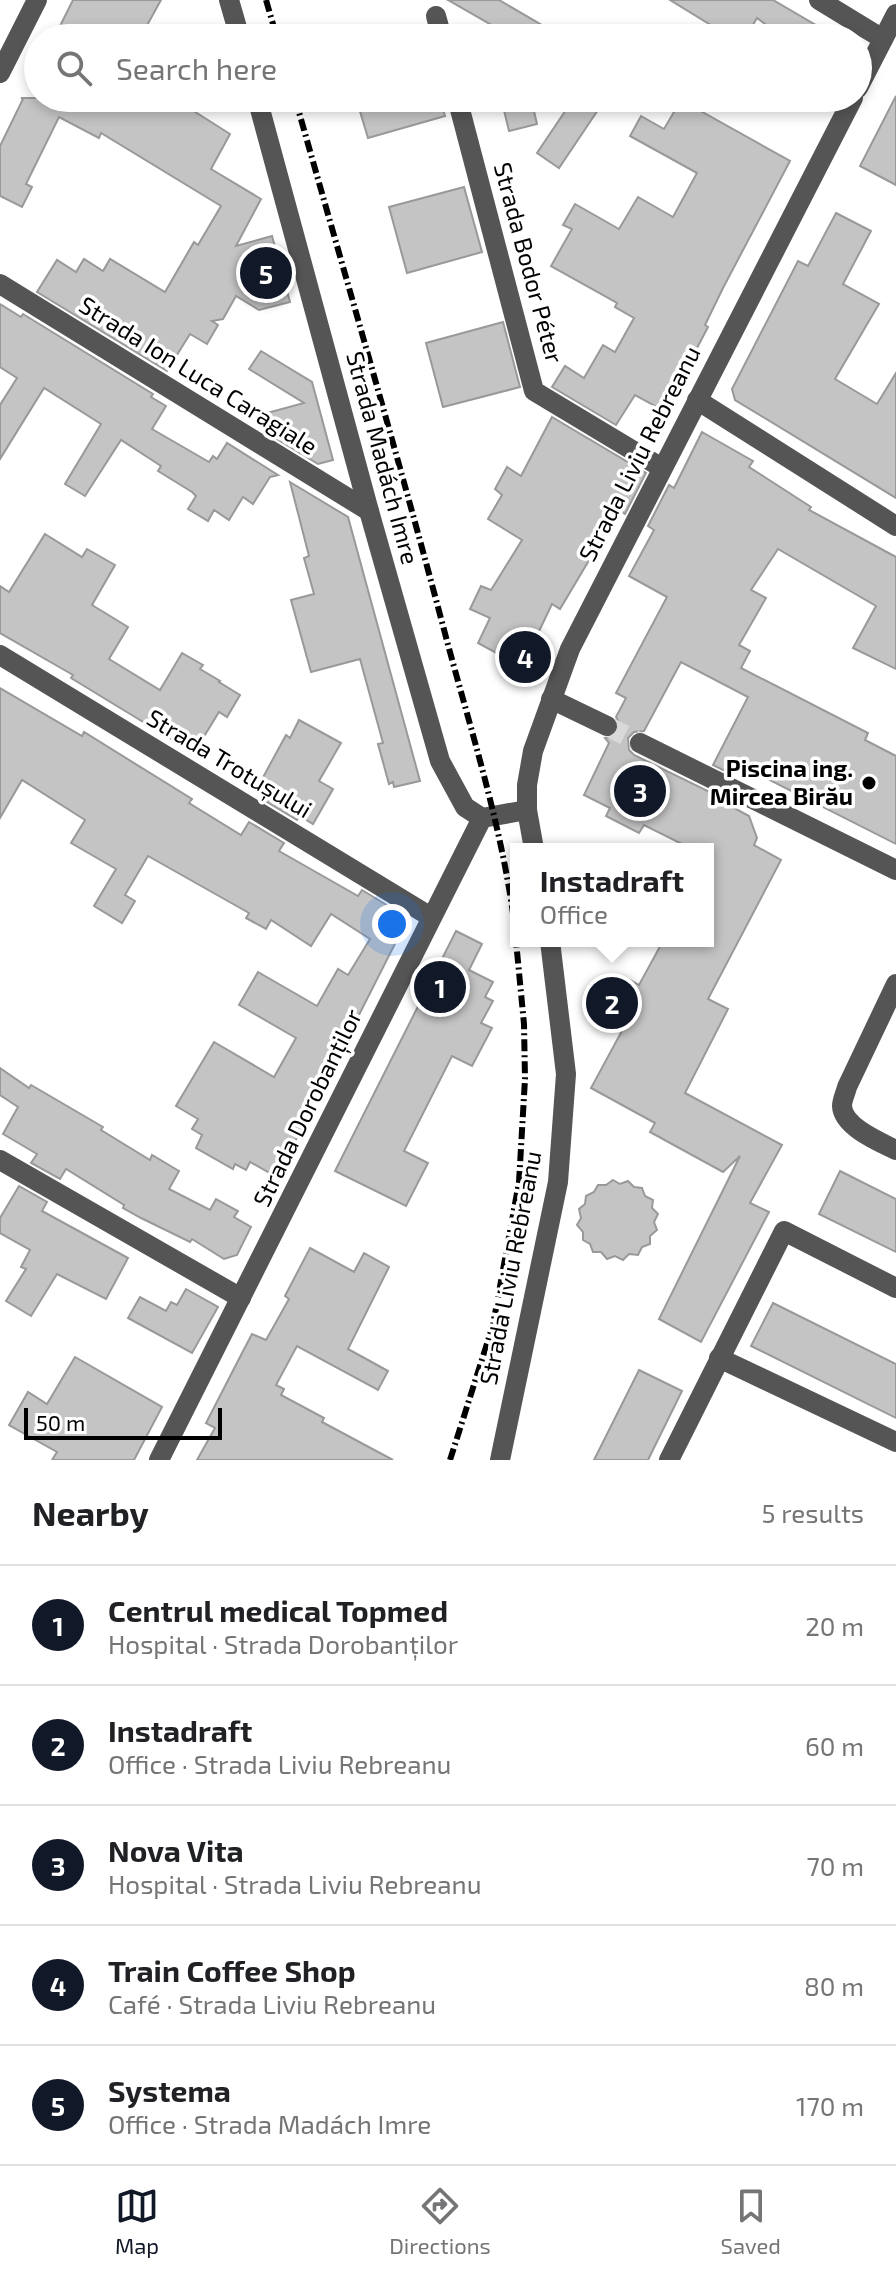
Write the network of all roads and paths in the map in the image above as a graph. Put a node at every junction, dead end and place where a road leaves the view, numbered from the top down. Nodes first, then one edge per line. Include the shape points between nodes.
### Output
1 (37, 0) edge
2 (229, 0) edge
3 (819, 0) edge
4 (896, 14) edge
5 (436, 16) dead end
6 (25, 24) edge
7 (236, 24) edge
8 (438, 24) edge
9 (858, 24) edge
10 (24, 26) edge
11 (872, 32) edge
12 (883, 39) junction
13 (872, 61) edge
14 (0, 73) edge
15 (261, 112) edge
16 (461, 112) edge
17 (846, 112) edge
18 (0, 284) edge
19 (697, 400) junction
20 (662, 468) junction
21 (369, 511) junction
22 (896, 526) edge
23 (0, 655) edge
24 (551, 699) junction
25 (607, 726) tunnel mouth
26 (640, 743) tunnel mouth
27 (527, 810) junction
28 (482, 818) junction
29 (533, 843) edge
30 (896, 870) edge
31 (431, 917) junction
32 (551, 947) edge
33 (896, 984) edge
34 (896, 1150) edge
35 (0, 1160) edge
36 (896, 1288) edge
37 (241, 1298) junction
38 (719, 1358) junction
39 (896, 1442) edge
40 (159, 1460) edge
41 (500, 1460) edge
42 (669, 1460) edge

1 - 6 street
2 - 7 street
3 - 9 street
4 - 12 street
5 - 8 street
10 - 14 street
11 - 12 street
12 - 13 street
15 - 21 street, Strada Madách Imre
16 - 20 street, Strada Bodor Péter via 534,391
17 - 19 street, Strada Liviu Rebreanu
18 - 21 street, Strada Ion Luca Caragiale
19 - 20 street, Strada Liviu Rebreanu
19 - 22 street
20 - 24 street, Strada Liviu Rebreanu via 570,649
21 - 28 street, Strada Madách Imre via 440,761 465,807
23 - 31 street, Strada Trotușului
24 - 25 street
24 - 27 street, Strada Liviu Rebreanu via 533,751
26 - 30 street
27 - 28 street
27 - 29 street, Strada Liviu Rebreanu
28 - 31 street, Strada Dorobanților
31 - 37 street, Strada Dorobanților
32 - 41 street, Strada Liviu Rebreanu via 566,1074 558,1182
33 - 34 street via 842,1104 845,1115 864,1134
35 - 37 street
36 - 38 street via 784,1231
37 - 40 street, Strada Dorobanților
38 - 39 street
38 - 42 street

